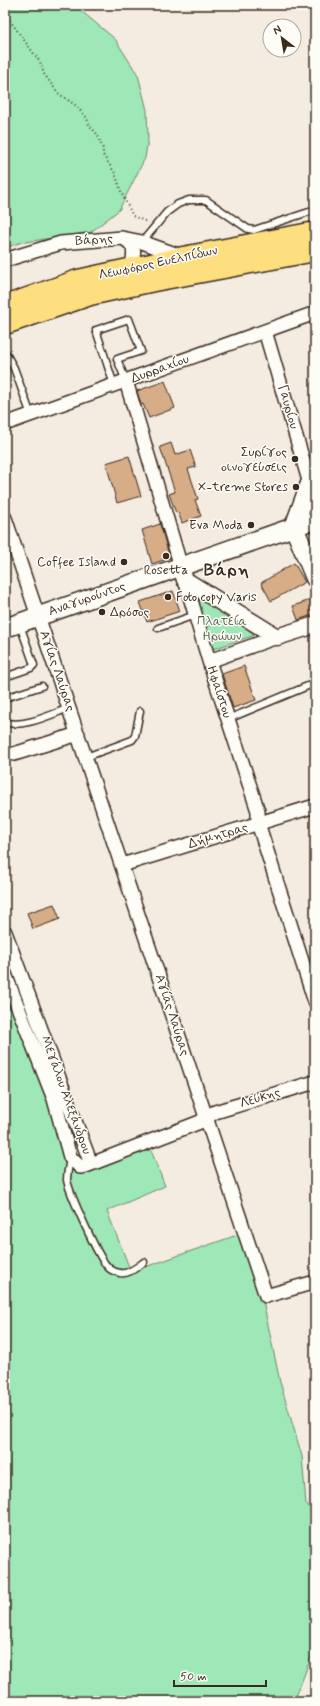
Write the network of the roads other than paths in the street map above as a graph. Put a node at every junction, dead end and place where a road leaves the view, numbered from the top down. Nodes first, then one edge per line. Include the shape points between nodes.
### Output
1 (312, 211) dead end
2 (315, 232) edge
3 (122, 238) junction
4 (142, 242) junction
5 (315, 251) edge
6 (183, 257) junction
7 (5, 260) edge
8 (132, 268) junction
9 (5, 306) edge
10 (315, 313) edge
11 (5, 324) edge
12 (265, 331) junction
13 (5, 352) edge
14 (120, 383) junction
15 (31, 415) junction
16 (5, 424) edge
17 (313, 477) edge
18 (5, 518) edge
19 (315, 521) edge
20 (294, 527) junction
21 (183, 573) junction
22 (315, 578) edge
23 (195, 615) junction
24 (38, 616) junction
25 (315, 625) edge
26 (12, 626) edge
27 (158, 628) dead end
28 (277, 637) junction
29 (209, 661) junction
30 (5, 678) edge
31 (315, 683) edge
32 (42, 686) dead end
33 (5, 698) edge
34 (69, 708) junction
35 (140, 711) dead end
36 (228, 719) junction
37 (5, 722) edge
38 (78, 734) junction
39 (14, 754) dead end
40 (86, 757) junction
41 (315, 806) edge
42 (258, 823) junction
43 (122, 865) junction
44 (5, 932) edge
45 (5, 974) edge
46 (315, 1002) edge
47 (315, 1082) edge
48 (206, 1117) junction
49 (70, 1157) junction
50 (91, 1164) junction
51 (144, 1262) dead end
52 (315, 1282) edge

1 - 4 lane via 254,230 248,229 206,200 189,200 167,212
2 - 6 main road, Λεωφόρος Ευελπίδων
3 - 4 street, Βάρης
3 - 7 street, Βάρης via 61,243
3 - 8 street via 132,247
4 - 6 street, Βάρης
5 - 11 main road, Λεωφόρος Ευελπίδων via 90,295
6 - 8 main road, Λεωφόρος Ευελπίδων
8 - 9 main road, Λεωφόρος Ευελπίδων via 78,280
10 - 12 street, Δυρραχίου
12 - 14 street, Δυρραχίου
12 - 17 street, Γαυρίου
13 - 15 lane via 14,368
14 - 14 lane via 96,330 130,319 141,351 117,359
14 - 15 street, Δυρραχίου
14 - 21 street, Ηφαίστου
15 - 16 street, Δυρραχίου
17 - 20 main road
18 - 24 street, Αγίας Λαύρας
19 - 20 street
20 - 21 main road, Αναγυρούντος
20 - 22 main road
21 - 23 street, Ηφαίστου
21 - 24 main road, Αναγυρούντος
21 - 28 street
23 - 27 lane
23 - 29 street, Ηφαίστου
24 - 26 main road, Αναγυρούντος
24 - 34 street, Αγίας Λαύρας
25 - 28 street
26 - 30 lane via 34,665
28 - 29 street
29 - 36 street, Ηφαίστου
31 - 36 lane
32 - 33 lane
34 - 37 lane via 22,724
34 - 38 street, Αγίας Λαύρας
35 - 40 lane via 132,740
36 - 42 street, Ηφαίστου via 258,811
38 - 39 street
38 - 40 street, Αγίας Λαύρας
40 - 43 street, Αγίας Λαύρας
41 - 42 street, Δήμητρας
42 - 43 street, Δήμητρας
42 - 46 street, Ηφαίστου
43 - 48 street, Αγίας Λαύρας
44 - 50 street, Μεγάλου Αλεξάνδρου
45 - 49 street via 54,1099
47 - 48 street, Λεύκης via 214,1112
48 - 50 street, Μεγάλου Αλεξάνδρου via 200,1122
48 - 52 street, Αγίας Λαύρας via 266,1296
49 - 50 street via 80,1167
49 - 51 lane via 67,1180 71,1193 106,1266 122,1274

